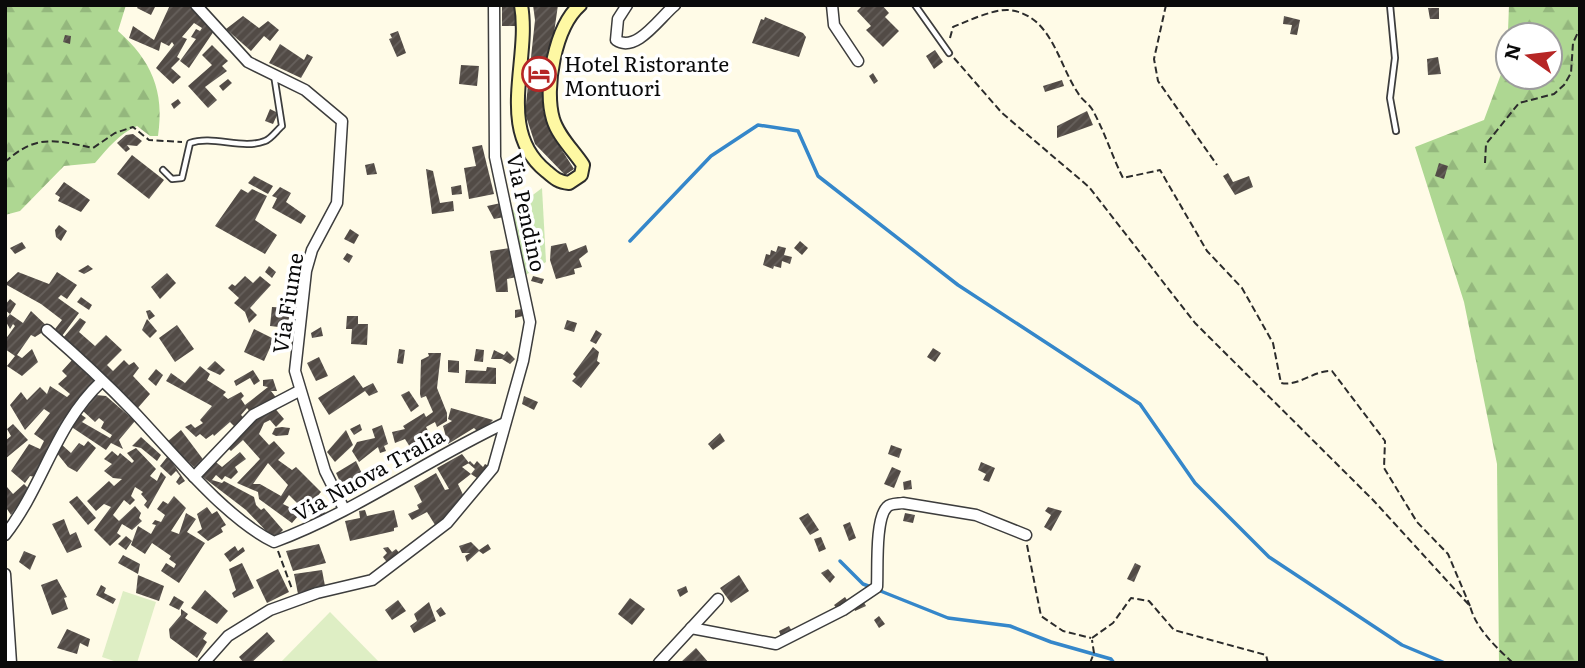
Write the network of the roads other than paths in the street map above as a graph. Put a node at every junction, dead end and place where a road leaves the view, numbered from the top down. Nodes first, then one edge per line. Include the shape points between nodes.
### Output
1 (196, 5) edge
2 (494, 5) edge
3 (521, 5) edge
4 (580, 5) edge
5 (626, 5) edge
6 (675, 5) edge
7 (832, 5) edge
8 (915, 5) edge
9 (1390, 5) edge
10 (949, 53) road end
11 (858, 61) dead end
12 (274, 74) junction
13 (1396, 131) dead end
14 (163, 170) dead end
15 (47, 330) dead end
16 (102, 381) junction
17 (299, 391) junction
18 (505, 423) junction
19 (194, 477) junction
20 (344, 509) junction
21 (5, 535) edge
22 (1026, 535) road end
23 (5, 574) edge
24 (718, 599) dead end
25 (691, 628) junction
26 (11, 663) edge
27 (204, 663) edge
28 (659, 663) edge

1 - 12 street, Via Fiume via 248,62
2 - 18 street, Via Pendino via 495,157 530,322
3 - 4 main road via 517,121 536,163 559,182 569,183 581,175 583,165 554,122 551,87 564,32
5 - 6 street via 614,31 622,45 640,38
7 - 11 street via 834,25
8 - 10 lane
9 - 13 lane via 1395,58 1390,98
12 - 14 lane via 282,126 264,141 203,139 190,143 182,178 172,179
12 - 17 street, Via Fiume via 324,103 342,121 337,202 306,271 295,370
15 - 16 street, Via Nuova Tralia
16 - 19 street, Via Nuova Tralia
16 - 21 street via 74,410 33,492
17 - 19 street via 253,415
17 - 20 street, Via Fiume via 325,471
18 - 20 street, Via Nuova Tralia
18 - 27 street, Via Pendino via 493,468 447,523 372,580 270,610 228,636
19 - 20 street, Via Nuova Tralia via 259,535 274,542 306,531
22 - 25 street via 976,515 892,504 880,522 877,587 843,610 776,644
23 - 26 street
24 - 25 street
25 - 28 street

